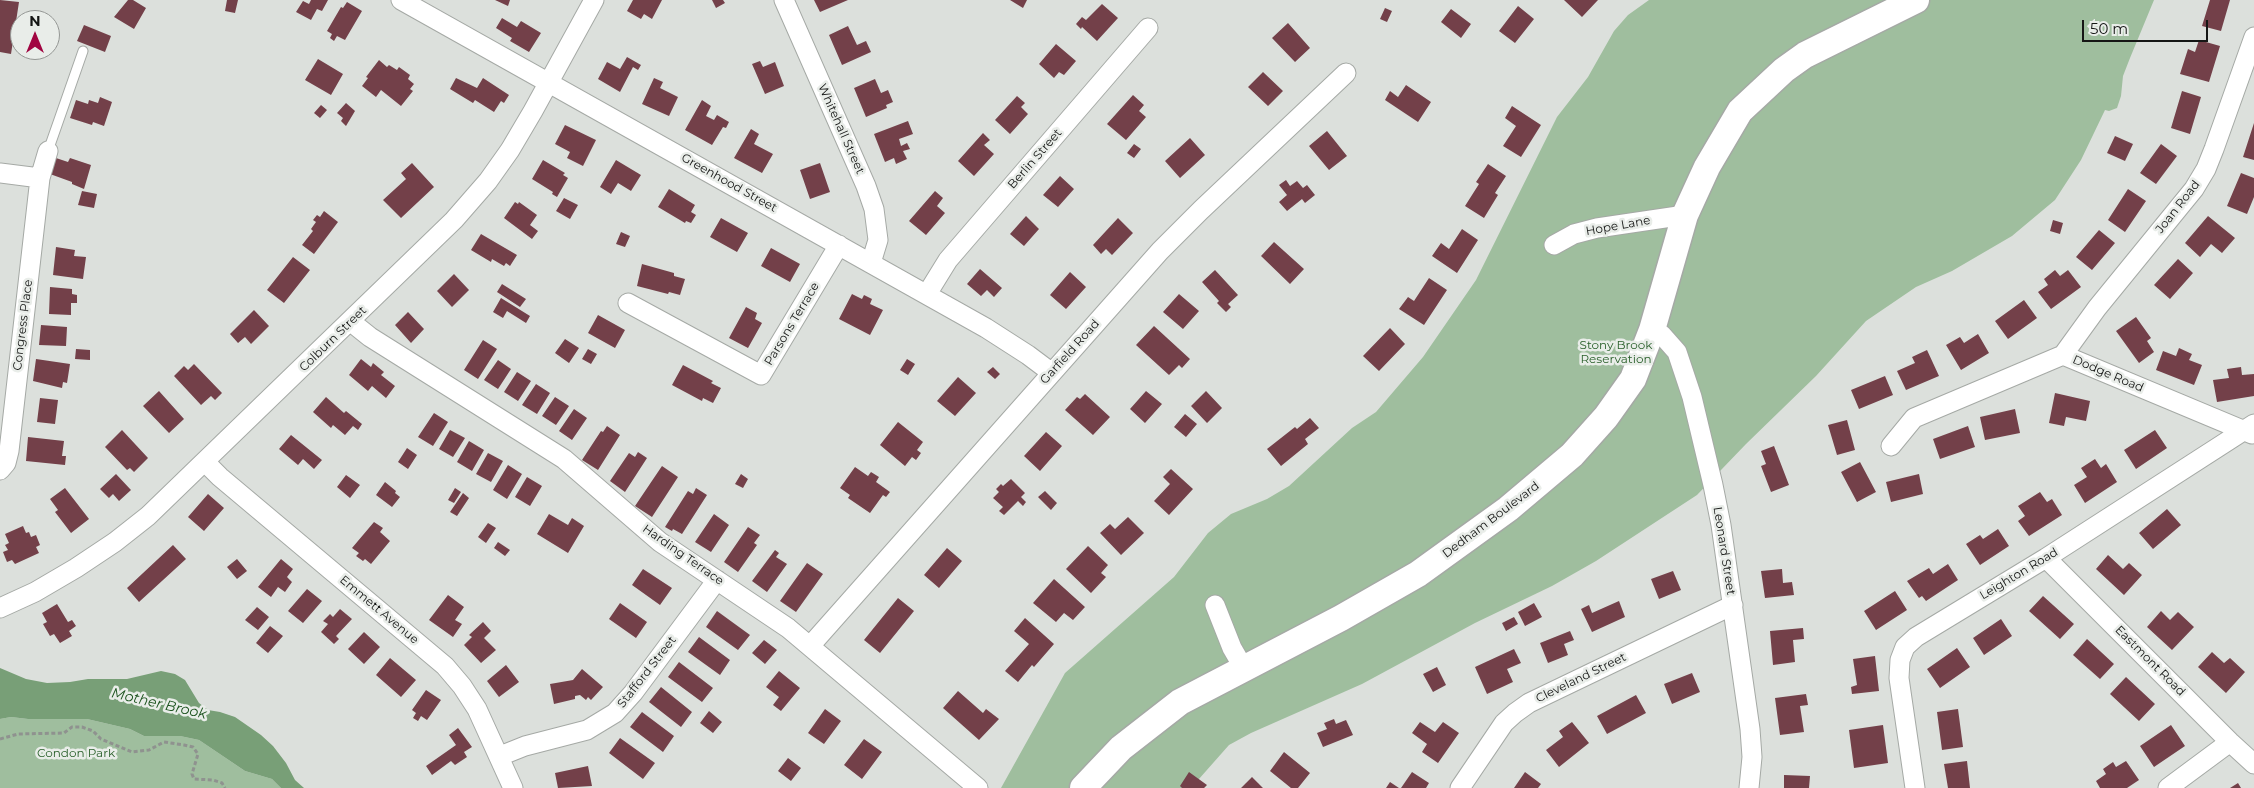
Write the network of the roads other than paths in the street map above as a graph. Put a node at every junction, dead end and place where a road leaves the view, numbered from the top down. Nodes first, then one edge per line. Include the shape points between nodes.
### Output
1 (401, 0) edge
2 (594, 0) edge
3 (784, 0) edge
4 (1916, 0) edge
5 (1148, 28) dead end
6 (2254, 37) edge
7 (83, 51) dead end
8 (1346, 73) dead end
9 (549, 82) junction
10 (48, 151) joint
11 (0, 173) edge
12 (40, 178) junction
13 (1685, 215) junction
14 (840, 245) junction
15 (1554, 245) dead end
16 (871, 263) junction
17 (927, 294) junction
18 (628, 303) dead end
19 (350, 321) junction
20 (1652, 330) junction
21 (2063, 355) junction
22 (1052, 373) junction
23 (2251, 430) edge
24 (1890, 446) dead end
25 (206, 462) junction
26 (0, 470) edge
27 (2046, 558) junction
28 (717, 580) junction
29 (1215, 605) dead end
30 (1733, 605) junction
31 (0, 608) edge
32 (810, 646) junction
33 (1243, 668) junction
34 (2230, 742) junction
35 (500, 756) junction
36 (2254, 764) edge
37 (513, 788) edge
38 (978, 788) edge
39 (1083, 788) edge
40 (1460, 788) edge
41 (1750, 788) edge
42 (1915, 788) edge
43 (2168, 788) edge

1 - 9 street, Greenhood Street
2 - 9 street, Colburn Street
3 - 16 street, Whitehall Street via 872,203 878,230
4 - 13 main road, Dedham Boulevard via 1805,55 1778,75 1740,111
5 - 17 street, Berlin Street via 948,260
6 - 21 street, Joan Road via 2214,149 2198,182
7 - 10 lane
8 - 22 street, Garfield Road via 1186,224
9 - 14 street, Greenhood Street
9 - 19 street, Colburn Street via 510,150 478,194
10 - 12 street, Congress Place
11 - 12 street
12 - 26 street, Congress Place via 9,451
13 - 15 street, Hope Lane via 1597,228 1574,234
13 - 20 main road, Dedham Boulevard
14 - 16 street, Greenhood Street
14 - 18 street, Parsons Terrace via 761,375
16 - 17 street, Greenhood Street
17 - 22 street, Greenhood Street via 1002,337
19 - 25 street, Colburn Street
19 - 28 street, Harding Terrace via 370,337 564,459 660,542
20 - 30 street, Leonard Street via 1667,339 1677,352 1692,398 1721,525
20 - 33 main road, Dedham Boulevard via 1633,380 1621,398 1589,438 1549,476 1418,574
21 - 23 street, Dodge Road
21 - 24 street, Dodge Road via 1914,418
22 - 32 street, Garfield Road
23 - 27 street, Leighton Road
25 - 31 street, Colburn Street via 115,542 62,577
25 - 35 street, Emmett Avenue via 445,666 469,697
27 - 34 street, Eastmont Road
27 - 42 street, Leighton Road via 1916,637 1905,647 1899,678
28 - 32 street, Harding Terrace
28 - 35 street, Stafford Street via 615,713 587,730
29 - 33 street
30 - 40 street, Cleveland Street via 1515,712
30 - 41 street, Leonard Street via 1750,729
32 - 38 street, Harding Terrace
33 - 39 main road, Dedham Boulevard via 1187,697 1158,717 1121,748
34 - 36 street, Eastmont Road
34 - 43 street
35 - 37 street, Emmett Avenue

